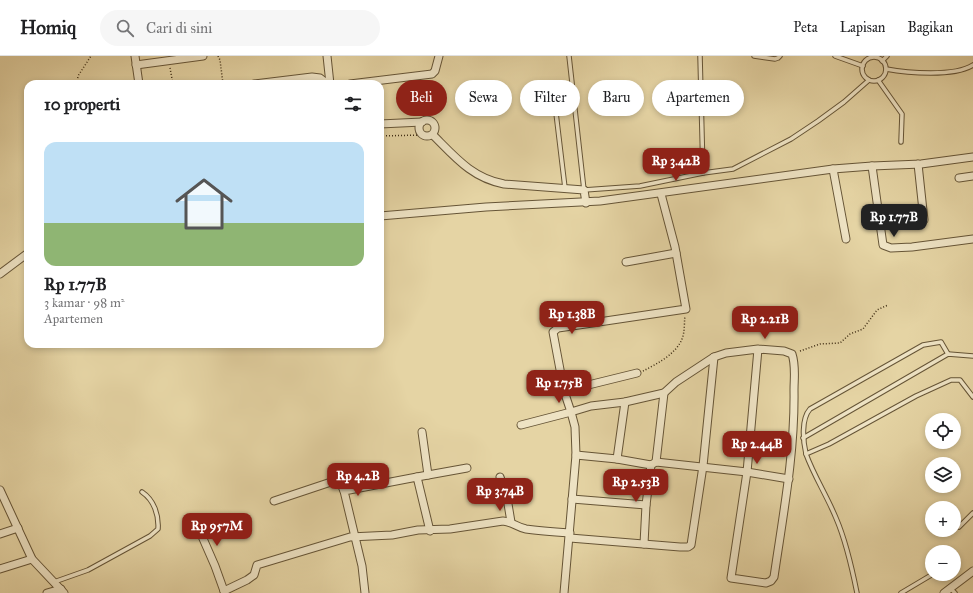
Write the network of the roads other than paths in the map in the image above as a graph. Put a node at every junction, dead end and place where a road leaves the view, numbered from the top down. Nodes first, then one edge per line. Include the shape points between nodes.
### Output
1 (135, 56) edge
2 (204, 56) edge
3 (327, 56) edge
4 (439, 56) edge
5 (569, 56) edge
6 (700, 56) edge
7 (754, 56) edge
8 (780, 56) edge
9 (835, 56) edge
10 (864, 56) edge
11 (887, 56) edge
12 (875, 57) edge
13 (870, 58) junction
14 (882, 61) junction
15 (136, 65) junction
16 (973, 65) edge
17 (863, 66) junction
18 (886, 69) junction
19 (138, 80) edge
20 (283, 80) edge
21 (323, 80) edge
22 (329, 80) edge
23 (383, 80) edge
24 (869, 80) junction
25 (878, 80) junction
26 (556, 116) edge
27 (422, 122) junction
28 (384, 124) edge
29 (433, 135) junction
30 (901, 142) dead end
31 (973, 157) edge
32 (918, 164) junction
33 (872, 166) junction
34 (832, 169) junction
35 (703, 173) junction
36 (973, 176) edge
37 (959, 178) dead end
38 (565, 188) junction
39 (584, 190) junction
40 (661, 194) junction
41 (586, 203) junction
42 (384, 216) edge
43 (924, 220) dead end
44 (846, 239) dead end
45 (973, 239) edge
46 (676, 253) junction
47 (24, 255) edge
48 (626, 262) dead end
49 (0, 274) edge
50 (758, 349) junction
51 (948, 354) junction
52 (973, 356) edge
53 (714, 357) junction
54 (637, 373) road end
55 (564, 391) junction
56 (664, 393) junction
57 (973, 397) edge
58 (625, 402) junction
59 (571, 412) junction
60 (521, 425) dead end
61 (422, 432) dead end
62 (803, 438) junction
63 (806, 454) junction
64 (576, 455) junction
65 (617, 459) junction
66 (654, 463) junction
67 (703, 466) junction
68 (467, 468) dead end
69 (747, 472) junction
70 (428, 475) junction
71 (417, 476) junction
72 (500, 477) dead end
73 (789, 479) junction
74 (344, 491) junction
75 (0, 492) edge
76 (142, 492) dead end
77 (572, 499) junction
78 (274, 501) dead end
79 (646, 505) junction
80 (973, 513) edge
81 (194, 518) dead end
82 (511, 522) junction
83 (961, 525) edge
84 (18, 528) junction
85 (430, 530) junction
86 (0, 534) edge
87 (570, 536) junction
88 (355, 538) junction
89 (644, 544) junction
90 (32, 559) junction
91 (0, 569) edge
92 (973, 571) edge
93 (925, 579) edge
94 (54, 582) junction
95 (62, 591) edge
96 (908, 591) edge
97 (950, 591) edge
98 (224, 592) edge
99 (47, 593) edge
100 (365, 593) edge
101 (564, 593) edge
102 (857, 593) edge
103 (901, 593) edge

1 - 15 street
2 - 15 street
3 - 22 street
4 - 23 street via 432,74
5 - 39 lane
6 - 35 lane
7 - 8 lane via 775,59
9 - 17 lane
10 - 13 lane
11 - 14 lane
12 - 13 lane
12 - 14 lane
13 - 17 lane
14 - 18 lane
15 - 19 street
16 - 18 lane via 955,72
17 - 24 lane via 864,74
18 - 25 lane via 885,74
20 - 21 street via 312,76
24 - 25 lane
24 - 35 lane via 829,114 790,139 733,169
25 - 30 lane via 902,114
26 - 38 lane
27 - 28 street
27 - 29 street via 428,120 434,123 436,129
27 - 29 street via 418,128 422,135
29 - 38 street via 464,166 482,178 504,184
31 - 32 street
32 - 33 street
32 - 43 street
33 - 34 street
33 - 45 street via 883,245 891,248 912,247
34 - 40 street
34 - 44 street
35 - 39 lane via 640,186
36 - 37 street
38 - 39 street
39 - 41 street
40 - 41 street
40 - 46 street
41 - 42 street via 486,207
46 - 48 street
46 - 55 street via 686,309 555,330
47 - 49 street
50 - 53 street
50 - 69 street
50 - 73 street via 792,354 795,369 794,414
51 - 52 lane
51 - 62 lane
51 - 62 lane via 941,342 923,345 810,409 807,412
53 - 56 street
53 - 67 street
54 - 55 street
55 - 59 street
56 - 58 street
56 - 66 street
57 - 63 lane via 960,380 951,380
58 - 59 street via 596,405
58 - 65 street
59 - 60 street
59 - 64 street via 575,427
61 - 70 street
62 - 63 lane
63 - 102 lane via 845,542
64 - 65 street
64 - 77 street
65 - 66 street
66 - 67 street
66 - 79 street
67 - 69 street
67 - 89 street via 691,545 680,547
68 - 70 street
69 - 73 street
69 - 73 street via 731,578 766,583 774,577
70 - 71 street
71 - 74 street
71 - 85 street
72 - 82 street
74 - 78 street via 337,480
74 - 88 street
75 - 84 street
76 - 94 lane via 149,497 159,518 158,529 88,570
77 - 79 street
77 - 87 street
79 - 89 street
80 - 83 lane
81 - 98 street
82 - 85 street
82 - 87 street via 519,527
84 - 86 street
84 - 90 street
85 - 88 street
87 - 89 street
87 - 101 street
88 - 98 street via 350,537 257,565 254,575
88 - 100 street
90 - 91 street
90 - 94 street
92 - 97 street
93 - 96 lane
94 - 95 street
95 - 99 street
96 - 103 lane

